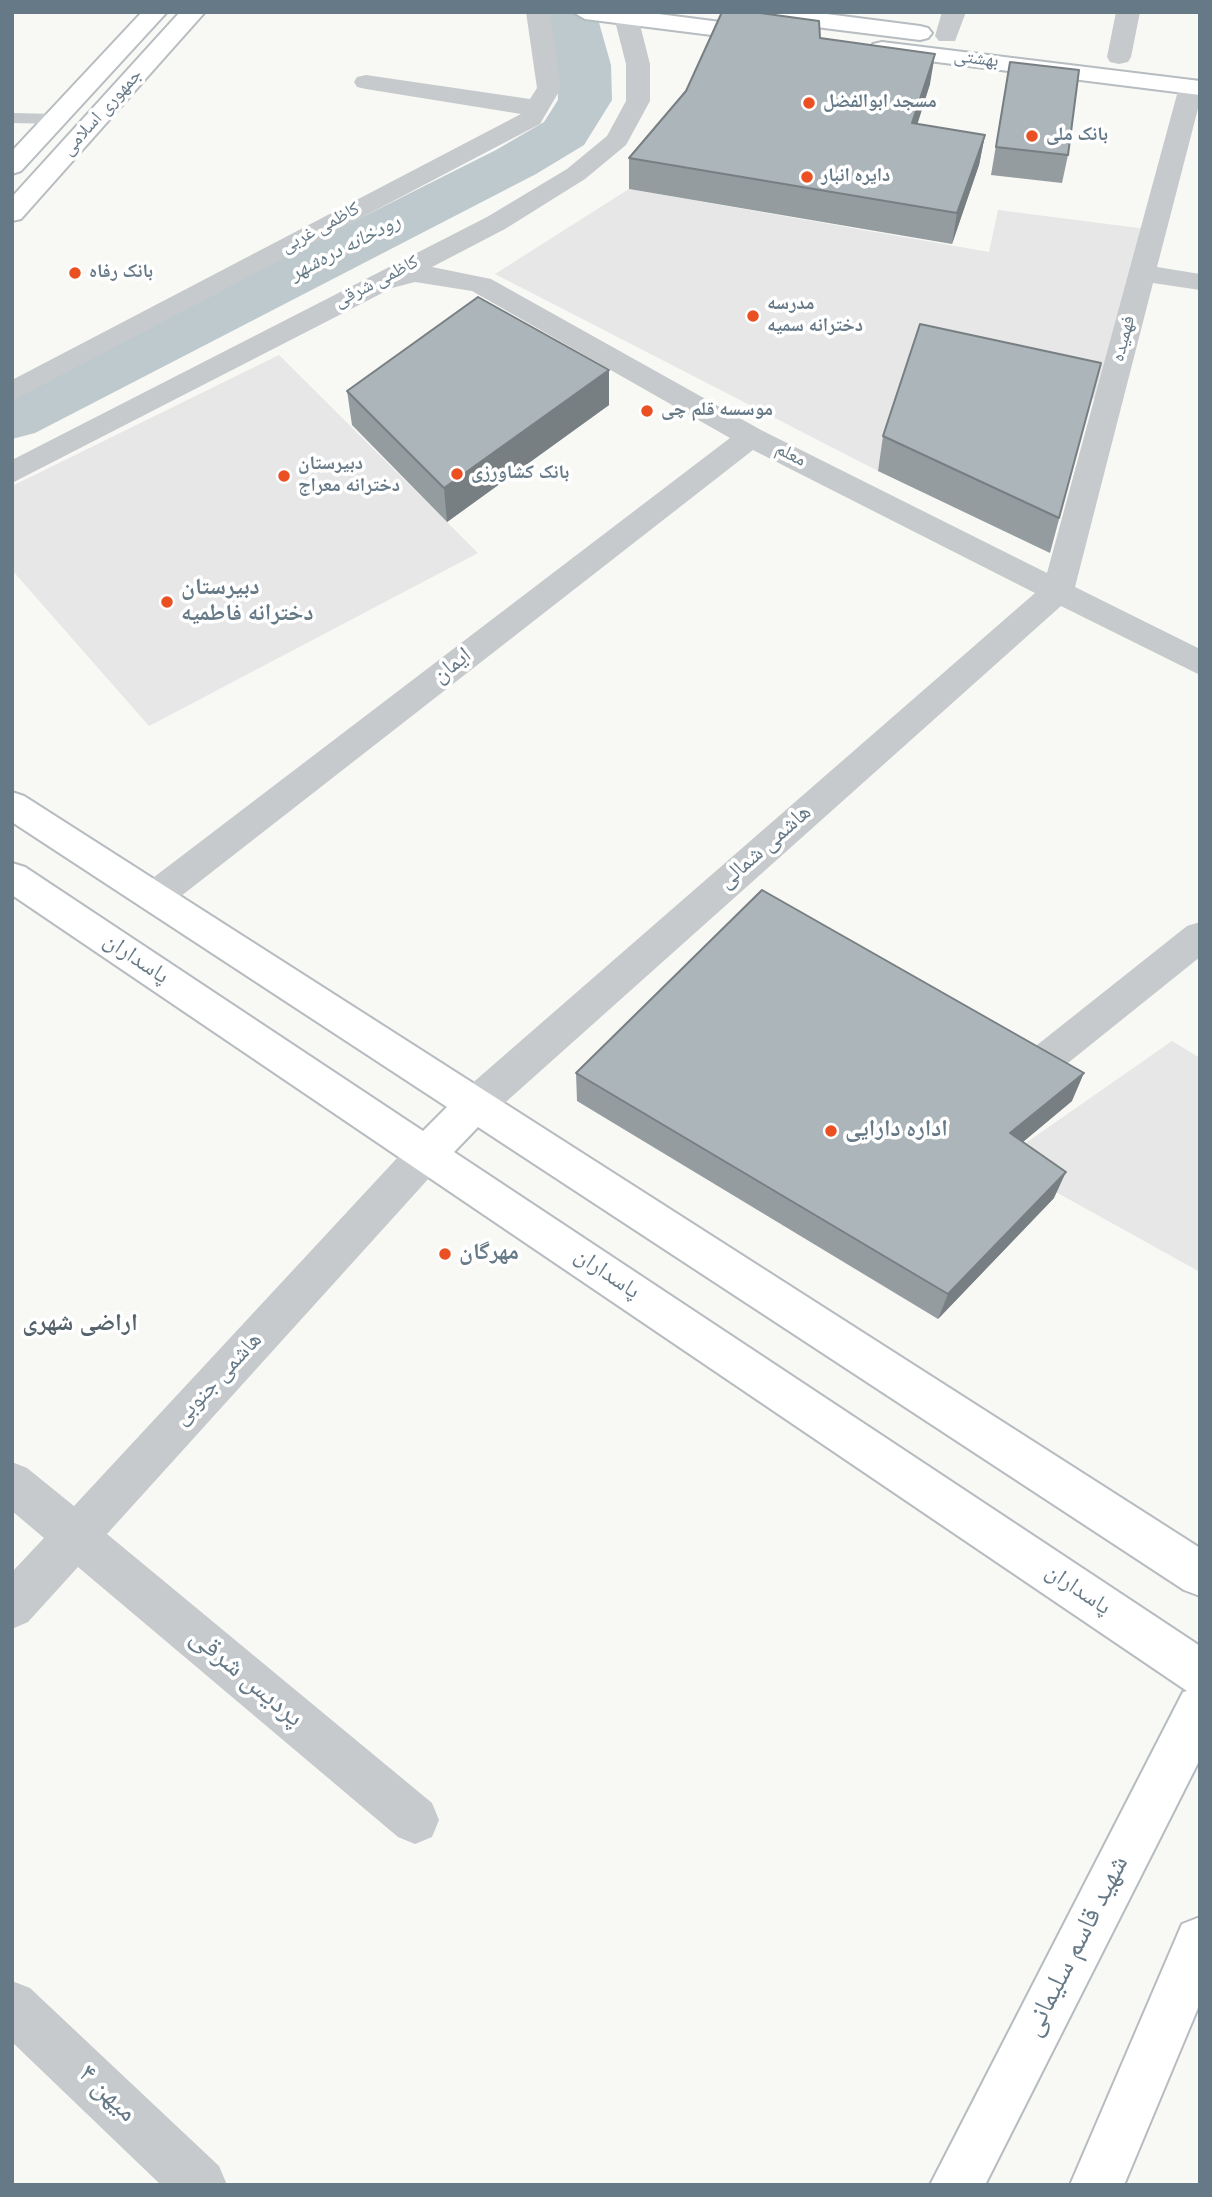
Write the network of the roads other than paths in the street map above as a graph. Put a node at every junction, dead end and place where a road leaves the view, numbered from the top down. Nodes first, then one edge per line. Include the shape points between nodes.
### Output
1 (155, 12) edge
2 (193, 12) edge
3 (538, 12) edge
4 (585, 12) edge
5 (752, 12) edge
6 (954, 12) edge
7 (1128, 12) edge
8 (627, 15) edge
9 (947, 36) junction
10 (1119, 57) junction
11 (1197, 81) edge
12 (366, 82) dead end
13 (537, 107) junction
14 (12, 118) edge
15 (56, 119) junction
16 (12, 166) edge
17 (12, 213) edge
18 (496, 223) junction
19 (1143, 273) junction
20 (1200, 282) edge
21 (377, 283) junction
22 (481, 285) junction
23 (12, 392) edge
24 (751, 437) junction
25 (12, 472) edge
26 (1058, 591) junction
27 (1200, 663) edge
28 (12, 805) edge
29 (12, 877) edge
30 (154, 897) junction
31 (1200, 936) edge
32 (1040, 1064) edge
33 (475, 1105) junction
34 (426, 1154) junction
35 (12, 1483) edge
36 (75, 1537) junction
37 (1200, 1574) edge
38 (12, 1606) edge
39 (1200, 1673) edge
40 (1200, 1709) edge
41 (415, 1821) dead end
42 (1200, 1942) edge
43 (12, 2006) edge
44 (200, 2185) edge
45 (957, 2185) edge
46 (1097, 2185) edge

1 - 15 main road, جمهوری اسلامی
2 - 17 main road, جمهوری اسلامی
3 - 13 street, کاظمی غربی via 550,88
4 - 8 main road, بهشتی
5 - 9 main road, بهشتی
6 - 9 street
7 - 10 street
8 - 11 main road, بهشتی
8 - 18 street, کاظمی شرقی via 638,64 638,101 617,140 576,174
9 - 10 main road, بهشتی
10 - 11 main road, بهشتی
11 - 19 street, فهمیده
12 - 13 street
13 - 23 street, کاظمی غربی via 531,119
14 - 15 lane
15 - 16 main road, جمهوری اسلامی
18 - 21 street, کاظمی شرقی
18 - 22 street via 466,252 466,266
19 - 20 street
19 - 26 street, فهمیده
21 - 22 street, معلم via 415,274
21 - 25 street, کاظمی شرقی
22 - 24 street, معلم
24 - 26 street, معلم
24 - 30 street, ایمان
26 - 27 street, معلم
26 - 33 street, هاشمی شمالی
28 - 30 main road
29 - 34 main road, پاسداران
30 - 33 main road
31 - 32 street
33 - 34 main road
33 - 37 main road
34 - 36 street, هاشمی جنوبی
34 - 39 main road, پاسداران
35 - 36 street, پردیس شرقی
36 - 38 street, هاشمی جنوبی
36 - 41 street, پردیس شرقی
40 - 45 main road, شهید قاسم سلیمانی
42 - 46 main road
43 - 44 street, میهن ۴

